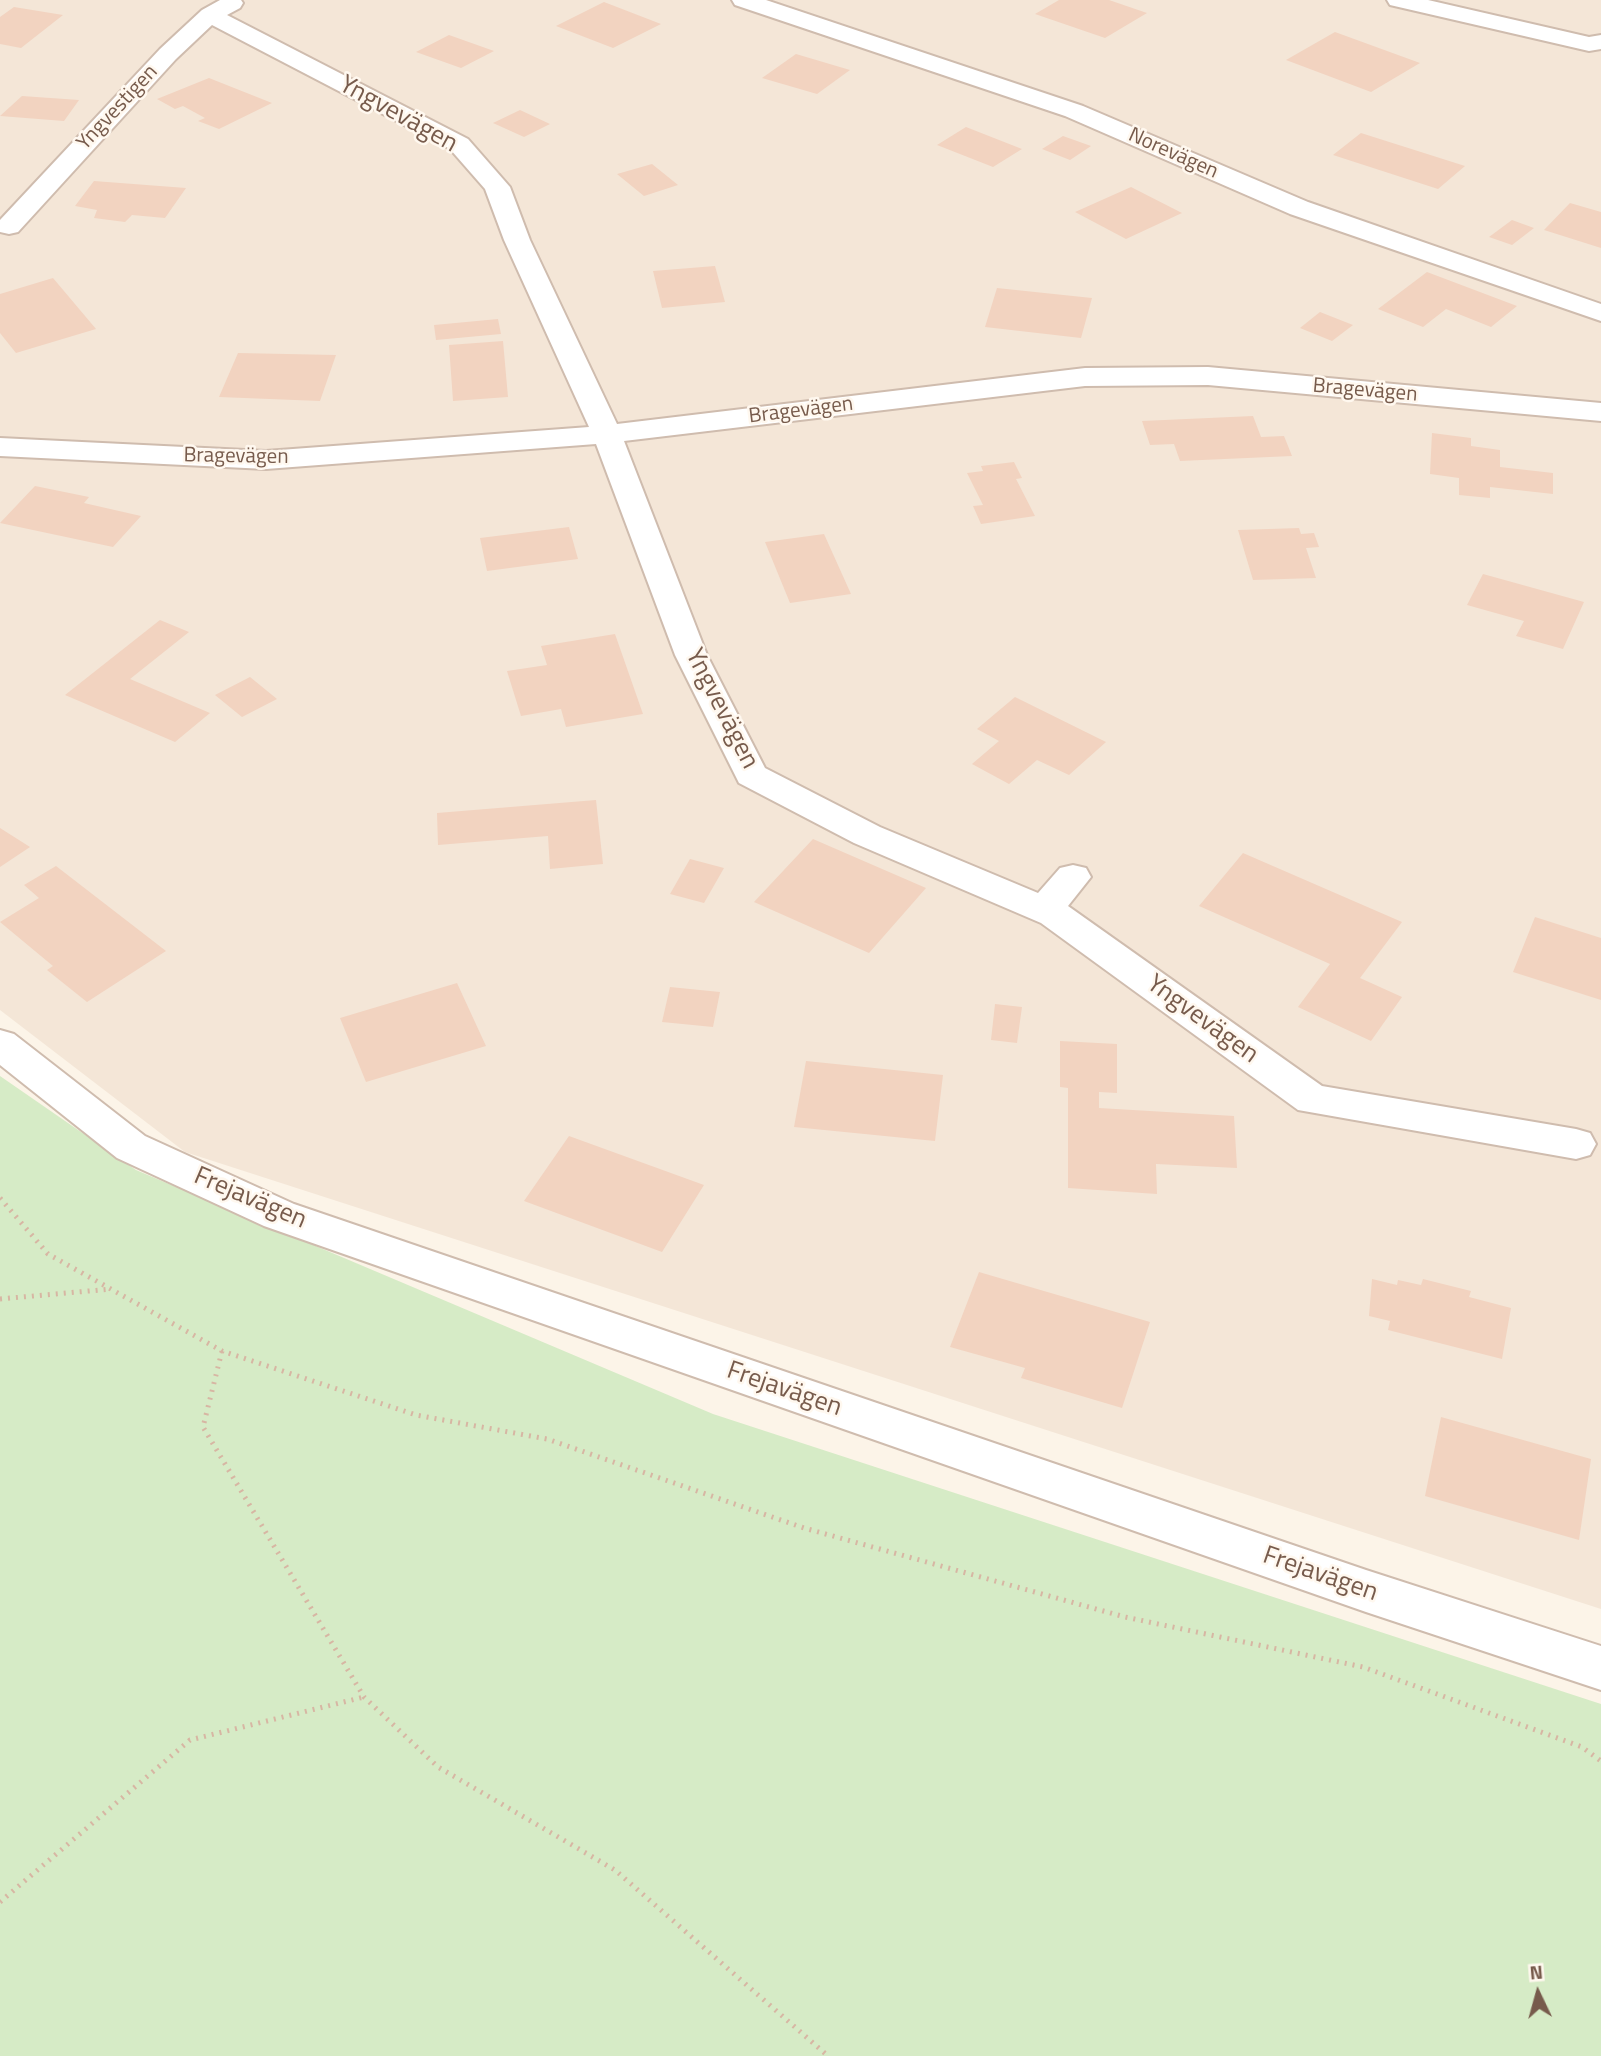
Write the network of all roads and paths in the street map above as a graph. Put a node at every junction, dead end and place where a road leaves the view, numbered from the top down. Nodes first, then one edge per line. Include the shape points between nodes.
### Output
1 (743, 0) edge
2 (1398, 0) edge
3 (223, 8) edge
4 (1601, 42) edge
5 (9, 226) dead end
6 (1601, 313) edge
7 (1601, 412) edge
8 (607, 434) junction
9 (0, 447) edge
10 (1073, 877) dead end
11 (1044, 910) junction
12 (0, 1044) edge
13 (1576, 1144) dead end
14 (0, 1198) edge
15 (111, 1289) junction
16 (0, 1298) edge
17 (222, 1351) junction
18 (1601, 1668) edge
19 (364, 1696) junction
20 (1601, 1761) edge
21 (0, 1902) edge
22 (828, 2056) edge

1 - 6 street, Norevägen via 1074,111 1299,208
2 - 4 street via 1589,44
3 - 5 street, Yngvestigen via 168,54
3 - 8 street, Yngvevägen via 459,144 497,187
7 - 8 street, Bragevägen via 1208,376 1084,377
8 - 9 street, Bragevägen via 266,460
8 - 11 street, Yngvevägen via 691,655 751,775 867,835
10 - 11 street
11 - 13 street, Yngvevägen via 1312,1099
12 - 18 street, Frejavägen via 131,1147 279,1215 1353,1587
14 - 15 path via 48,1254
15 - 16 path
15 - 17 path
17 - 19 path via 203,1427
17 - 20 path via 416,1415 547,1439 871,1547 1125,1617 1363,1667 1582,1747
19 - 21 path via 191,1740
19 - 22 path via 438,1767 615,1870

